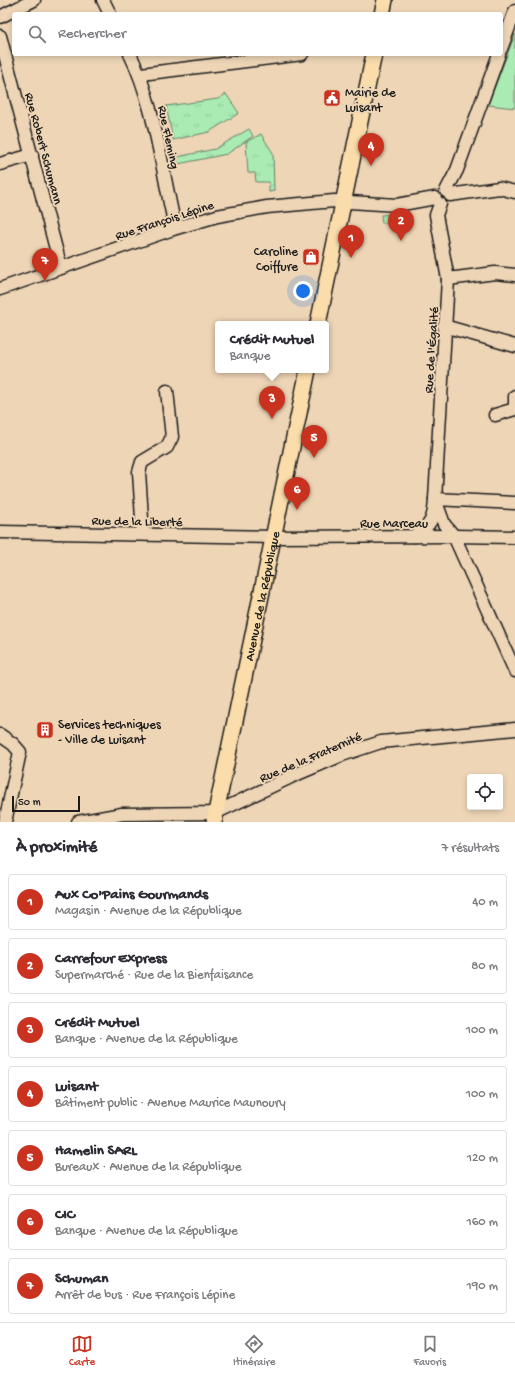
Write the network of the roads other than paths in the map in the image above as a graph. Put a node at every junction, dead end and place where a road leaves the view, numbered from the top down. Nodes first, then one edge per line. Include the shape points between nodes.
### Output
1 (34, 0) edge
2 (103, 0) edge
3 (385, 0) edge
4 (515, 11) edge
5 (109, 12) edge
6 (382, 12) edge
7 (0, 18) edge
8 (0, 36) edge
9 (503, 44) edge
10 (131, 56) edge
11 (286, 56) edge
12 (374, 56) edge
13 (498, 56) edge
14 (141, 74) junction
15 (32, 156) junction
16 (0, 164) edge
17 (515, 192) edge
18 (448, 193) junction
19 (343, 201) junction
20 (437, 201) junction
21 (173, 229) junction
22 (61, 268) junction
23 (515, 275) edge
24 (448, 279) junction
25 (0, 289) edge
26 (319, 321) edge
27 (444, 326) junction
28 (515, 346) edge
29 (307, 373) edge
30 (167, 392) dead end
31 (515, 396) edge
32 (515, 409) edge
33 (495, 416) dead end
34 (436, 499) junction
35 (515, 503) edge
36 (0, 532) edge
37 (142, 534) junction
38 (414, 536) junction
39 (454, 536) junction
40 (273, 537) junction
41 (515, 537) edge
42 (515, 671) edge
43 (515, 729) edge
44 (0, 736) edge
45 (214, 818) edge
46 (5, 822) edge
47 (78, 822) edge

1 - 7 street
2 - 5 street
3 - 6 main road
4 - 9 street
8 - 15 street, Rue Robert Schumann
10 - 14 street, Rue Fleming
11 - 14 street
12 - 19 main road
13 - 18 street
14 - 21 street, Rue Fleming
15 - 16 street
15 - 22 street, Rue Robert Schumann
17 - 18 street via 499,188
18 - 20 street via 448,202
19 - 20 street, Rue François Lépine via 396,206
19 - 21 street, Rue François Lépine via 267,207 217,216
19 - 26 main road
20 - 24 street, Rue de l'Égalité via 436,215
21 - 22 street, Rue François Lépine
22 - 25 street, Rue François Lépine
23 - 24 street via 495,273
24 - 27 street, Rue de l'Égalité
27 - 28 street
27 - 34 street, Rue de l'Égalité
29 - 40 main road, Avenue de la République
30 - 37 street via 172,437 167,447 142,462 139,472
31 - 32 street
32 - 33 street
34 - 35 street
34 - 38 street, Rue de l'Égalité via 434,514 427,528
34 - 39 street, Rue de l'Égalité via 444,524
36 - 37 street, Rue de la Liberté
37 - 40 street, Rue de la Liberté
38 - 39 street, Rue Marceau
38 - 40 street, Rue Marceau
39 - 41 street, Rue Marceau
39 - 42 street, Rue de l'Égalité
40 - 45 main road, Avenue de la République
43 - 45 street, Rue de la Fraternité via 381,742 308,769
44 - 46 street via 20,752
45 - 47 street via 122,814

